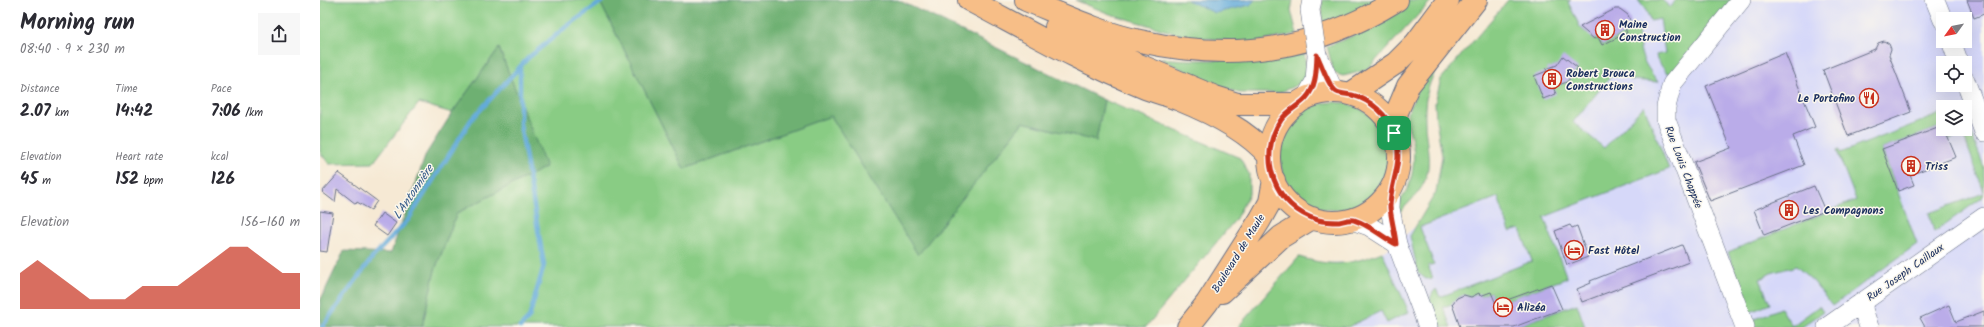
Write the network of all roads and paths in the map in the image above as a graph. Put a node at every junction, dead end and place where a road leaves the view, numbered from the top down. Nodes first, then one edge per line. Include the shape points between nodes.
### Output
1 (970, 0) edge
2 (997, 0) edge
3 (1026, 0) edge
4 (1312, 0) edge
5 (1396, 0) edge
6 (1448, 0) edge
7 (1476, 0) edge
8 (1741, 0) edge
9 (1936, 0) edge
10 (1940, 12) edge
11 (1317, 55) junction
12 (1969, 92) edge
13 (1344, 93) junction
14 (1301, 101) junction
15 (1984, 132) edge
16 (1394, 133) junction
17 (1269, 156) junction
18 (1274, 180) junction
19 (1391, 188) junction
20 (1312, 218) junction
21 (1984, 218) edge
22 (1352, 220) junction
23 (1396, 244) junction
24 (1207, 303) junction
25 (1861, 303) junction
26 (1188, 327) edge
27 (1428, 327) edge
28 (1745, 327) edge
29 (1827, 327) edge
30 (1869, 327) edge

1 - 17 main road via 1048,42 1223,121 1258,142
2 - 14 main road via 1215,97 1237,104
3 - 5 main road via 1103,31 1139,41 1195,51 1252,50 1305,42 1357,23
4 - 11 street, bridge via 1310,10
6 - 13 main road via 1416,43 1396,63
7 - 16 main road via 1408,86 1397,112
8 - 28 street, Rue Louis Chappée via 1672,84 1666,107 1666,120
9 - 10 street
11 - 13 street via 1331,84
11 - 14 street via 1315,81
12 - 15 street
13 - 14 main road via 1324,93
13 - 16 main road via 1361,98 1377,108
14 - 17 main road via 1285,114 1277,127 1271,141
16 - 19 main road via 1398,145 1399,164
17 - 18 main road
18 - 20 main road via 1286,201
18 - 24 main road, Boulevard de Maule via 1270,202
19 - 22 main road via 1375,208
19 - 23 street via 1390,208
20 - 22 main road via 1332,222
20 - 24 main road, Boulevard de Maule via 1281,237 1226,289
21 - 25 street, Rue Joseph Caillaux
22 - 23 street via 1369,226
23 - 27 street
24 - 26 main road, Boulevard de Maule
25 - 29 street, Rue Joseph Caillaux
25 - 30 street

